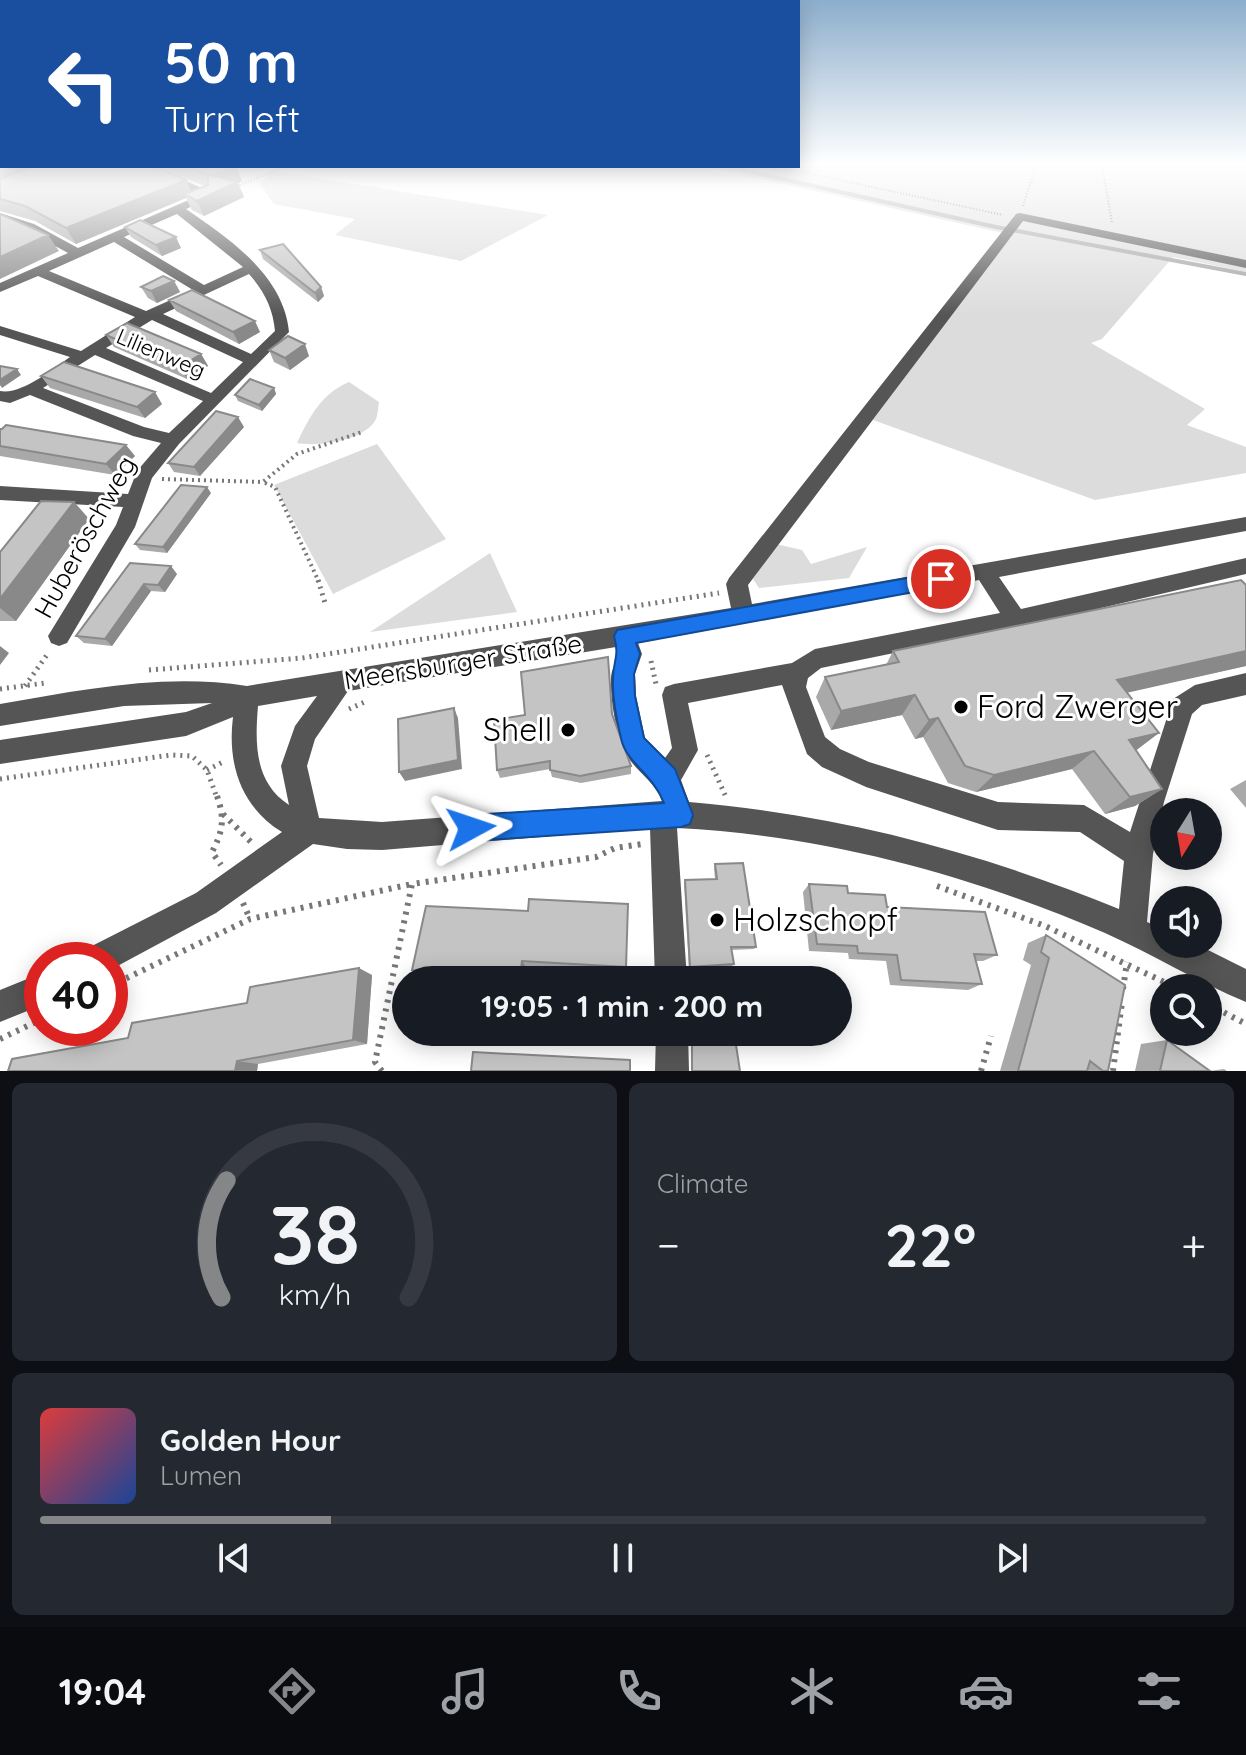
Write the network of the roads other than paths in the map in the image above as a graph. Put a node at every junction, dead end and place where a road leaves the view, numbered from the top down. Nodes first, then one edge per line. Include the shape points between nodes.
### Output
1 (167, 215) edge
2 (187, 215) edge
3 (0, 217) edge
4 (114, 237) junction
5 (77, 253) junction
6 (1246, 264) edge
7 (252, 268) junction
8 (37, 271) junction
9 (0, 288) edge
10 (202, 289) junction
11 (149, 316) junction
12 (0, 330) edge
13 (86, 352) junction
14 (254, 361) junction
15 (30, 389) junction
16 (5, 397) edge
17 (212, 399) junction
18 (173, 440) junction
19 (0, 493) edge
20 (134, 501) junction
21 (1246, 524) edge
22 (1246, 566) edge
23 (984, 571) junction
24 (743, 614) junction
25 (1016, 619) junction
26 (59, 636) road end
27 (624, 636) junction
28 (797, 672) junction
29 (342, 680) junction
30 (1246, 684) edge
31 (247, 697) junction
32 (0, 715) edge
33 (3, 758) edge
34 (667, 778) junction
35 (669, 823) junction
36 (308, 831) junction
37 (1139, 854) junction
38 (1131, 931) junction
39 (128, 944) edge
40 (671, 966) edge
41 (1246, 986) edge
42 (24, 996) edge
43 (0, 1006) edge
44 (672, 1046) edge
45 (672, 1071) edge

1 - 4 street
2 - 7 street, Huberöschweg via 217,234
3 - 5 street
4 - 5 street
4 - 10 street
5 - 8 street
6 - 24 street via 1020,217 737,584
7 - 10 street
7 - 14 street, Huberöschweg via 283,319 282,332
8 - 9 street
8 - 11 street
10 - 11 street
11 - 13 street
11 - 14 street
12 - 13 street, Lilienweg
13 - 15 street
13 - 17 street, Lilienweg
14 - 17 street, Huberöschweg
15 - 16 street
15 - 18 street
17 - 18 street, Huberöschweg
18 - 20 street, Huberöschweg
19 - 20 street
20 - 26 street, Huberöschweg via 125,527
21 - 23 street, Meersburger Straße
22 - 25 street
23 - 24 street, Meersburger Straße
23 - 25 street
24 - 27 street, Meersburger Straße
25 - 28 street via 815,659
27 - 29 street, Meersburger Straße
27 - 34 street via 630,654 623,674 624,696 634,744
28 - 34 street via 674,695 685,750
28 - 37 street via 794,687 816,745 831,758 998,816 1084,819
29 - 31 street, Meersburger Straße
29 - 36 street via 304,734 294,766
30 - 37 street via 1195,696 1182,707
31 - 32 street, Meersburger Straße via 177,691
31 - 33 street, Meersburger Straße via 186,724
31 - 36 street via 244,751 254,789 269,807
34 - 35 street
35 - 36 street via 350,837
35 - 38 street via 844,835 925,854
35 - 40 street
36 - 39 street via 206,903
37 - 38 street
38 - 41 street
42 - 43 street
44 - 45 street

